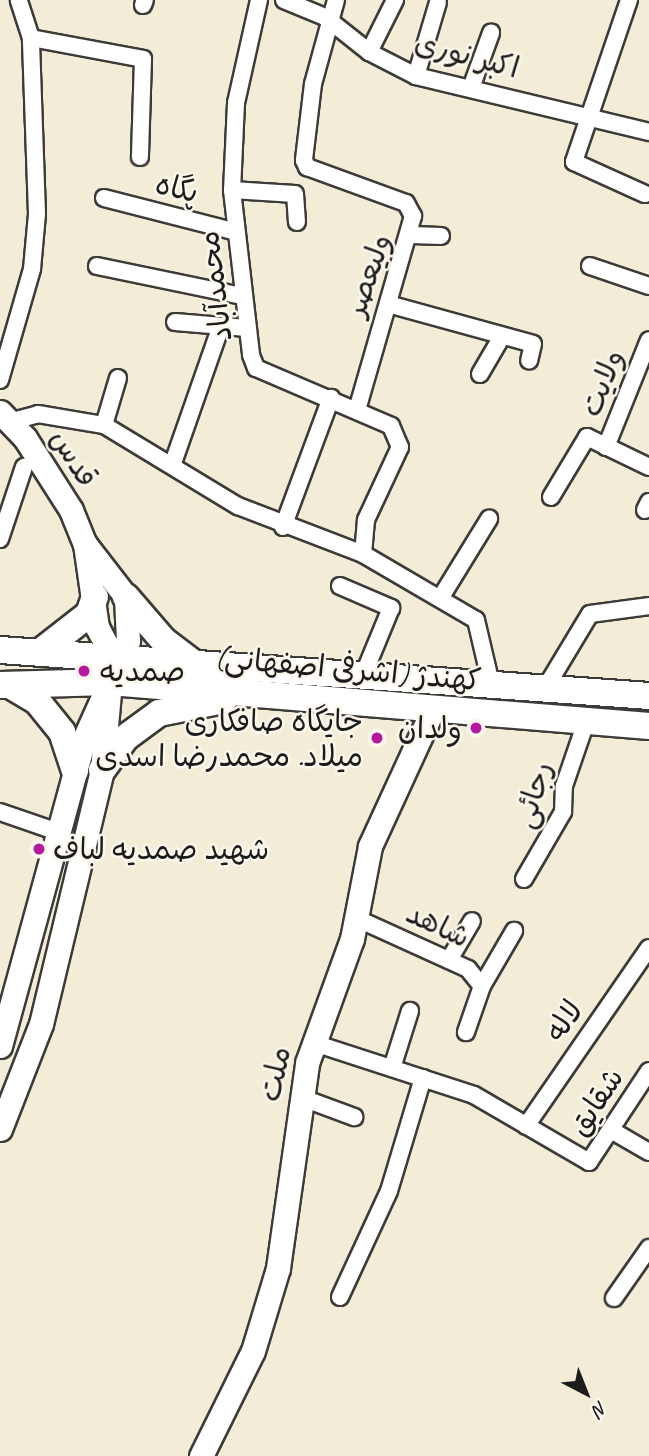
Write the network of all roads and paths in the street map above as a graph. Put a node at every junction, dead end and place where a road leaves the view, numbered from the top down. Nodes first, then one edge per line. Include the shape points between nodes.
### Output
1 (19, 0) edge
2 (259, 0) edge
3 (285, 0) edge
4 (336, 0) edge
5 (396, 0) edge
6 (629, 0) edge
7 (438, 2) dead end
8 (328, 20) junction
9 (491, 33) dead end
10 (31, 38) junction
11 (369, 52) junction
12 (416, 76) junction
13 (471, 88) junction
14 (595, 117) junction
15 (649, 132) edge
16 (140, 157) dead end
17 (232, 190) junction
18 (645, 194) dead end
19 (104, 198) dead end
20 (297, 222) dead end
21 (236, 232) junction
22 (412, 235) junction
23 (440, 236) dead end
24 (97, 266) dead end
25 (590, 266) dead end
26 (649, 286) edge
27 (242, 296) junction
28 (388, 304) junction
29 (175, 322) dead end
30 (221, 326) junction
31 (247, 328) junction
32 (501, 338) junction
33 (649, 340) edge
34 (529, 361) dead end
35 (480, 374) dead end
36 (118, 378) dead end
37 (0, 380) edge
38 (331, 398) junction
39 (357, 410) junction
40 (5, 417) edge
41 (104, 425) junction
42 (606, 447) junction
43 (173, 463) junction
44 (24, 467) dead end
45 (649, 467) edge
46 (551, 497) dead end
47 (489, 519) dead end
48 (283, 527) junction
49 (0, 539) edge
50 (85, 544) junction
51 (363, 554) junction
52 (340, 586) dead end
53 (95, 597) junction
54 (126, 597) junction
55 (441, 597) junction
56 (649, 606) edge
57 (0, 650) edge
58 (39, 653) junction
59 (196, 665) junction
60 (112, 671) junction
61 (363, 676) junction
62 (491, 684) junction
63 (4, 685) edge
64 (546, 687) junction
65 (250, 694) junction
66 (649, 696) edge
67 (432, 711) junction
68 (586, 722) junction
69 (649, 726) edge
70 (75, 771) junction
71 (102, 771) junction
72 (0, 813) edge
73 (58, 832) junction
74 (524, 879) dead end
75 (46, 881) junction
76 (75, 886) junction
77 (358, 919) junction
78 (472, 921) dead end
79 (514, 931) dead end
80 (649, 948) edge
81 (449, 960) junction
82 (482, 986) junction
83 (410, 1011) dead end
84 (466, 1032) dead end
85 (314, 1043) junction
86 (0, 1046) edge
87 (393, 1068) junction
88 (649, 1071) edge
89 (423, 1078) junction
90 (300, 1097) junction
91 (355, 1117) dead end
92 (526, 1126) junction
93 (0, 1129) edge
94 (611, 1130) junction
95 (649, 1152) edge
96 (649, 1248) edge
97 (340, 1297) dead end
98 (614, 1298) dead end
99 (201, 1456) edge

1 - 10 street
2 - 17 street, محمدآباد via 236,103
3 - 8 street, اکبر نوری
4 - 8 street
5 - 11 street
6 - 14 street
7 - 12 street
8 - 11 street, اکبر نوری
8 - 22 street, ولیعصر via 304,160 307,167 406,203
9 - 13 street
10 - 16 street via 143,59
10 - 37 street via 32,269
11 - 12 street, اکبر نوری
12 - 13 street, اکبر نوری
13 - 14 street, اکبر نوری
14 - 15 street, اکبر نوری
14 - 18 street via 575,162
17 - 20 street via 295,194
17 - 21 street, محمدآباد
19 - 21 street, پگاه
21 - 27 street, محمدآباد
22 - 23 street
22 - 28 street, ولیعصر
24 - 27 street
25 - 26 street
27 - 31 street, محمدآباد
28 - 32 street
28 - 39 street, ولیعصر
29 - 30 street
30 - 31 street
30 - 43 street
31 - 38 street, محمدآباد via 256,368
32 - 34 street via 533,344
32 - 35 street
33 - 42 street, ولایت
36 - 41 street
38 - 39 street, محمدآباد
38 - 48 street
39 - 51 street, محمدآباد via 391,426 400,447 366,520
40 - 41 street via 38,414
40 - 50 main road, قدس via 52,478
41 - 43 street
42 - 45 street
42 - 46 street via 587,437
43 - 48 street
44 - 49 street
47 - 55 street
48 - 51 street
50 - 53 main road
50 - 54 main road
51 - 55 street
52 - 61 street via 391,608
53 - 58 main road via 82,621
53 - 60 main road via 99,634
54 - 59 main road via 164,641
54 - 60 main road via 128,641
55 - 62 street via 476,620
56 - 64 street via 590,614
57 - 58 main road, کهندژ (اشرفی اصفهانی)
58 - 60 main road, کهندژ (اشرفی اصفهانی)
59 - 60 main road, کهندژ (اشرفی اصفهانی)
59 - 61 main road, کهندژ (اشرفی اصفهانی)
60 - 63 main road, کهندژ (اشرفی اصفهانی)
60 - 65 main road, کهندژ (اشرفی اصفهانی)
60 - 70 main road
60 - 71 main road
61 - 62 main road, کهندژ (اشرفی اصفهانی)
62 - 64 main road, کهندژ (اشرفی اصفهانی)
63 - 70 main road via 37,701 62,732
64 - 66 main road, کهندژ (اشرفی اصفهانی)
65 - 67 main road, کهندژ (اشرفی اصفهانی)
65 - 71 main road via 159,713 125,738
67 - 68 main road, کهندژ (اشرفی اصفهانی)
67 - 77 main road, ملت via 370,846
68 - 69 main road, کهندژ (اشرفی اصفهانی)
68 - 74 street, رجائی via 564,786 563,813
70 - 73 main road
71 - 76 main road
72 - 73 street
73 - 75 main road
75 - 76 main road
75 - 86 main road
76 - 93 main road via 41,1024
77 - 81 street, شاهد
77 - 85 main road, ملت
78 - 81 street
79 - 82 street
80 - 92 street, لاله
81 - 82 street, شاهد via 468,969
82 - 84 street, شاهد
83 - 87 street
85 - 87 street
85 - 90 main road, ملت
87 - 89 street
88 - 94 street, شقایق
89 - 92 street via 474,1095
89 - 97 street via 389,1191
90 - 91 street
90 - 99 main road, ملت via 278,1268 253,1352
92 - 94 street, شقایق via 589,1162
94 - 95 street
96 - 98 street

